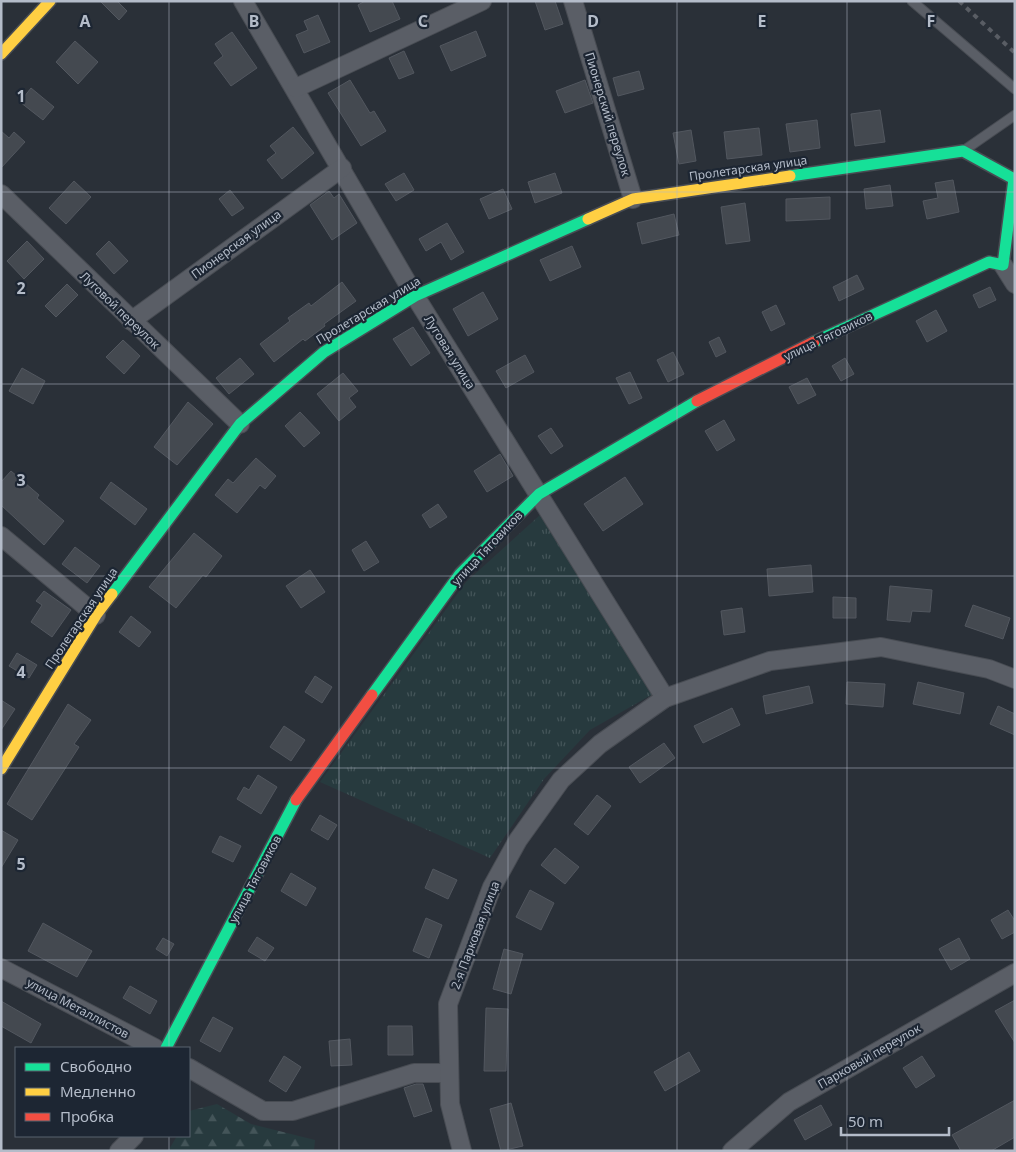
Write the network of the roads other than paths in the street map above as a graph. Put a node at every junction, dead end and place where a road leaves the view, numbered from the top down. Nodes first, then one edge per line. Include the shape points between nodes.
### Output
1 (50, 1) edge
2 (243, 1) edge
3 (482, 1) edge
4 (573, 1) edge
5 (912, 1) edge
6 (1, 54) edge
7 (296, 88) junction
8 (1015, 89) edge
9 (1015, 115) edge
10 (963, 151) junction
11 (342, 168) junction
12 (1014, 178) edge
13 (1, 194) edge
14 (634, 199) junction
15 (1003, 265) junction
16 (1015, 284) edge
17 (415, 296) junction
18 (131, 321) junction
19 (240, 424) junction
20 (538, 494) junction
21 (1, 536) edge
22 (96, 615) junction
23 (1015, 680) edge
24 (666, 698) junction
25 (1, 769) edge
26 (1, 968) edge
27 (1015, 973) edge
28 (152, 1047) edge
29 (167, 1047) edge
30 (190, 1069) edge
31 (450, 1073) junction
32 (133, 1137) edge
33 (119, 1151) edge
34 (462, 1151) edge
35 (732, 1151) edge

1 - 6 street
2 - 7 street, Луговая улица
3 - 7 street
4 - 14 street, Пионерский переулок
5 - 8 lane
7 - 11 street, Луговая улица
9 - 10 lane
10 - 12 street
10 - 14 street, Пролетарская улица
11 - 17 street, Луговая улица
11 - 18 street, Пионерская улица
12 - 15 street
13 - 18 street, Луговой переулок
14 - 17 street, Пролетарская улица
15 - 16 street
15 - 20 street, улица Тяговиков via 989,262 846,326 710,393
17 - 19 street, Пролетарская улица via 324,352
17 - 20 street, Луговая улица
18 - 19 street, Луговой переулок
19 - 22 street, Пролетарская улица
20 - 24 street, Луговая улица
20 - 29 street, улица Тяговиков via 460,574 300,793
21 - 22 street
22 - 25 street, Пролетарская улица
23 - 24 street, 2-я Парковая улица via 989,669 881,647 770,662
24 - 31 street, 2-я Парковая улица via 600,744 561,780 518,840 492,887 448,1004
26 - 28 street, улица Металлистов
27 - 35 street, Парковый переулок via 788,1102
30 - 31 street via 263,1111 293,1111 414,1073
31 - 34 street, 2-я Парковая улица via 450,1104
32 - 33 street

